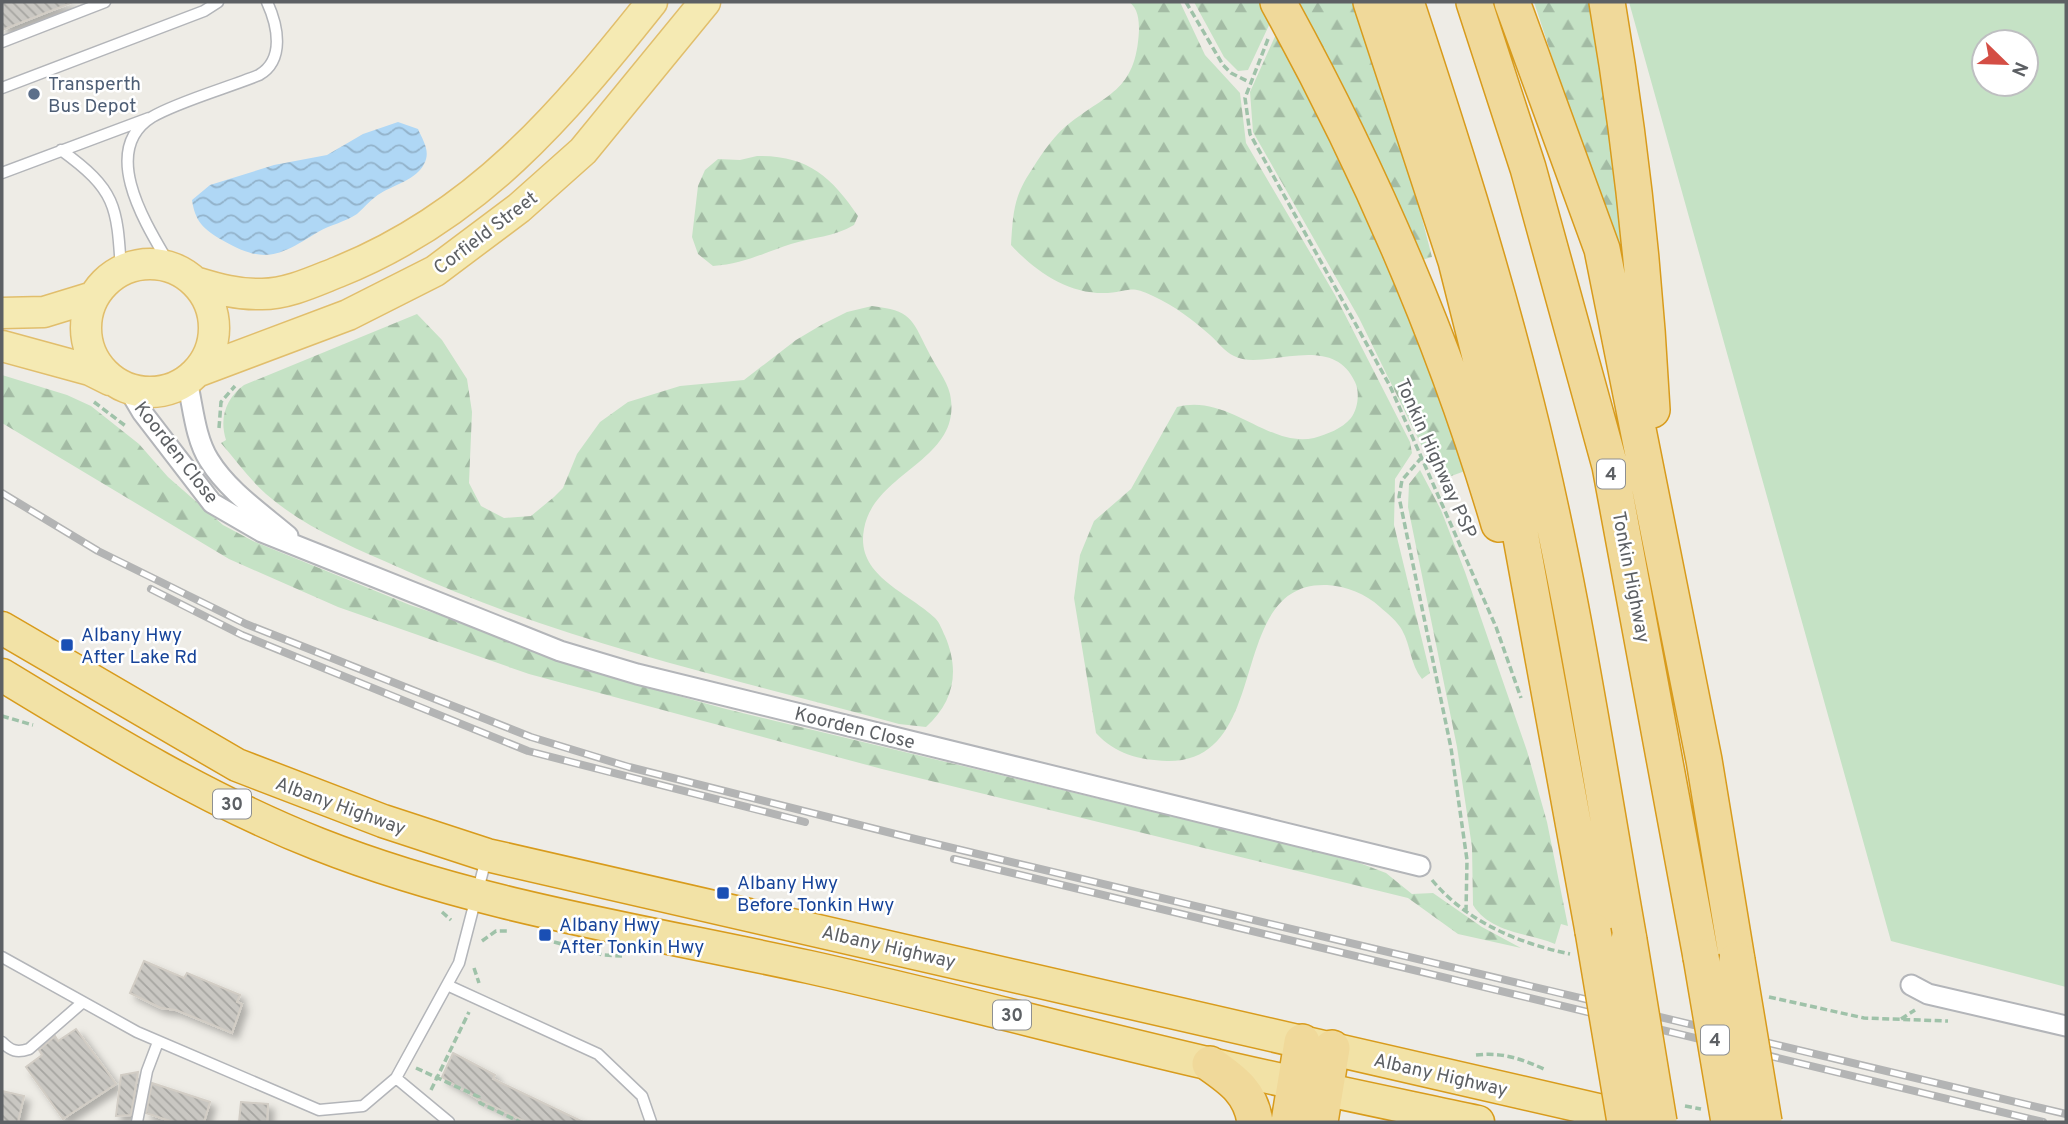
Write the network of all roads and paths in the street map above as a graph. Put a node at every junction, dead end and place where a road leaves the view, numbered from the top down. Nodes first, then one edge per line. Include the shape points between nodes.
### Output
1 (105, 2) edge
2 (218, 2) edge
3 (267, 2) edge
4 (652, 2) edge
5 (705, 2) edge
6 (1186, 2) edge
7 (1278, 2) edge
8 (1371, 2) edge
9 (1406, 2) edge
10 (1474, 2) edge
11 (1512, 2) edge
12 (1607, 2) edge
13 (80, 6) edge
14 (1269, 36) dead end
15 (2, 42) edge
16 (1249, 82) junction
17 (2, 88) edge
18 (152, 117) junction
19 (61, 150) junction
20 (2, 173) edge
21 (121, 270) junction
22 (183, 275) junction
23 (93, 297) junction
24 (2, 313) edge
25 (2, 346) edge
26 (193, 376) junction
27 (109, 389) junction
28 (132, 431) dead end
29 (1422, 457) junction
30 (1658, 529) junction
31 (302, 548) junction
32 (2, 628) edge
33 (2, 676) edge
34 (1524, 710) dead end
35 (1559, 733) junction
36 (487, 855) junction
37 (1420, 866) dead end
38 (479, 895) junction
39 (1466, 912) dead end
40 (2, 957) edge
41 (447, 985) junction
42 (1910, 985) dead end
43 (83, 1002) junction
44 (468, 1013) dead end
45 (2066, 1026) edge
46 (2, 1042) edge
47 (158, 1042) junction
48 (1317, 1045) junction
49 (405, 1063) junction
50 (1210, 1064) junction
51 (396, 1078) junction
52 (437, 1078) junction
53 (1314, 1098) edge
54 (425, 1104) junction
55 (137, 1122) edge
56 (449, 1122) edge
57 (520, 1122) edge
58 (651, 1122) edge
59 (1255, 1122) edge
60 (1289, 1122) edge
61 (1478, 1122) edge
62 (1625, 1122) edge
63 (1651, 1122) edge
64 (1659, 1122) edge
65 (1730, 1122) edge
66 (1764, 1122) edge

1 - 13 lane
2 - 17 lane
3 - 18 lane via 277,46 272,65 259,75
4 - 22 main road, Corfield Street via 559,116 468,198 425,228 351,267 306,285 266,294 233,293
5 - 26 main road, Corfield Street via 583,151 519,208 435,271 348,315
6 - 16 path via 1223,65
7 - 35 highway via 1337,110 1405,257 1488,486
8 - 35 highway via 1456,261 1509,472
9 - 64 highway, bridge via 1475,212 1527,404 1568,590
10 - 65 highway, Tonkin Highway / 4, bridge via 1528,168 1610,467
11 - 30 highway via 1602,249
12 - 30 highway via 1625,107 1648,331
13 - 15 lane
14 - 16 path, Tonkin Highway PSP
16 - 29 path, Tonkin Highway PSP via 1245,116 1254,144 1361,330
18 - 19 lane
18 - 22 lane via 137,131 128,153 128,170 145,223
19 - 20 lane
19 - 21 lane via 98,179 114,207
21 - 22 main road via 138,265
21 - 23 main road
22 - 26 main road via 207,297 213,316 209,354
23 - 24 main road via 44,312
23 - 27 main road via 86,318 86,341
25 - 27 main road via 90,369
26 - 27 main road via 164,392
26 - 31 street, Koorden Close via 201,443 209,461 237,493
27 - 28 path
27 - 31 street, Koorden Close via 142,412 212,503 262,532
29 - 34 path, Tonkin Highway PSP via 1496,627
29 - 39 path via 1402,480 1399,496 1451,748 1466,860
30 - 66 highway, bridge via 1704,760
31 - 37 street, Koorden Close via 560,651 638,674
32 - 36 highway, Albany Highway / 30 via 237,765
33 - 38 highway, Albany Highway / 30 via 128,751 267,821 371,863
35 - 62 highway, bridge
36 - 38 lane
36 - 48 highway, Albany Highway / 30
38 - 41 lane
38 - 50 highway, Albany Highway / 30 via 813,968
40 - 43 lane
41 - 49 lane
41 - 58 lane via 598,1054 642,1096
42 - 45 street via 1928,994
43 - 46 lane via 29,1049 10,1050
43 - 47 lane
44 - 52 path
47 - 51 lane via 319,1110 363,1106
47 - 55 lane
48 - 53 highway
48 - 63 highway, Albany Highway / 30
49 - 51 lane
49 - 52 path
50 - 53 highway, Albany Highway / 30
50 - 59 highway via 1238,1084
51 - 54 lane
52 - 54 path
52 - 57 path
53 - 60 highway
53 - 61 highway, Albany Highway / 30
54 - 56 lane

